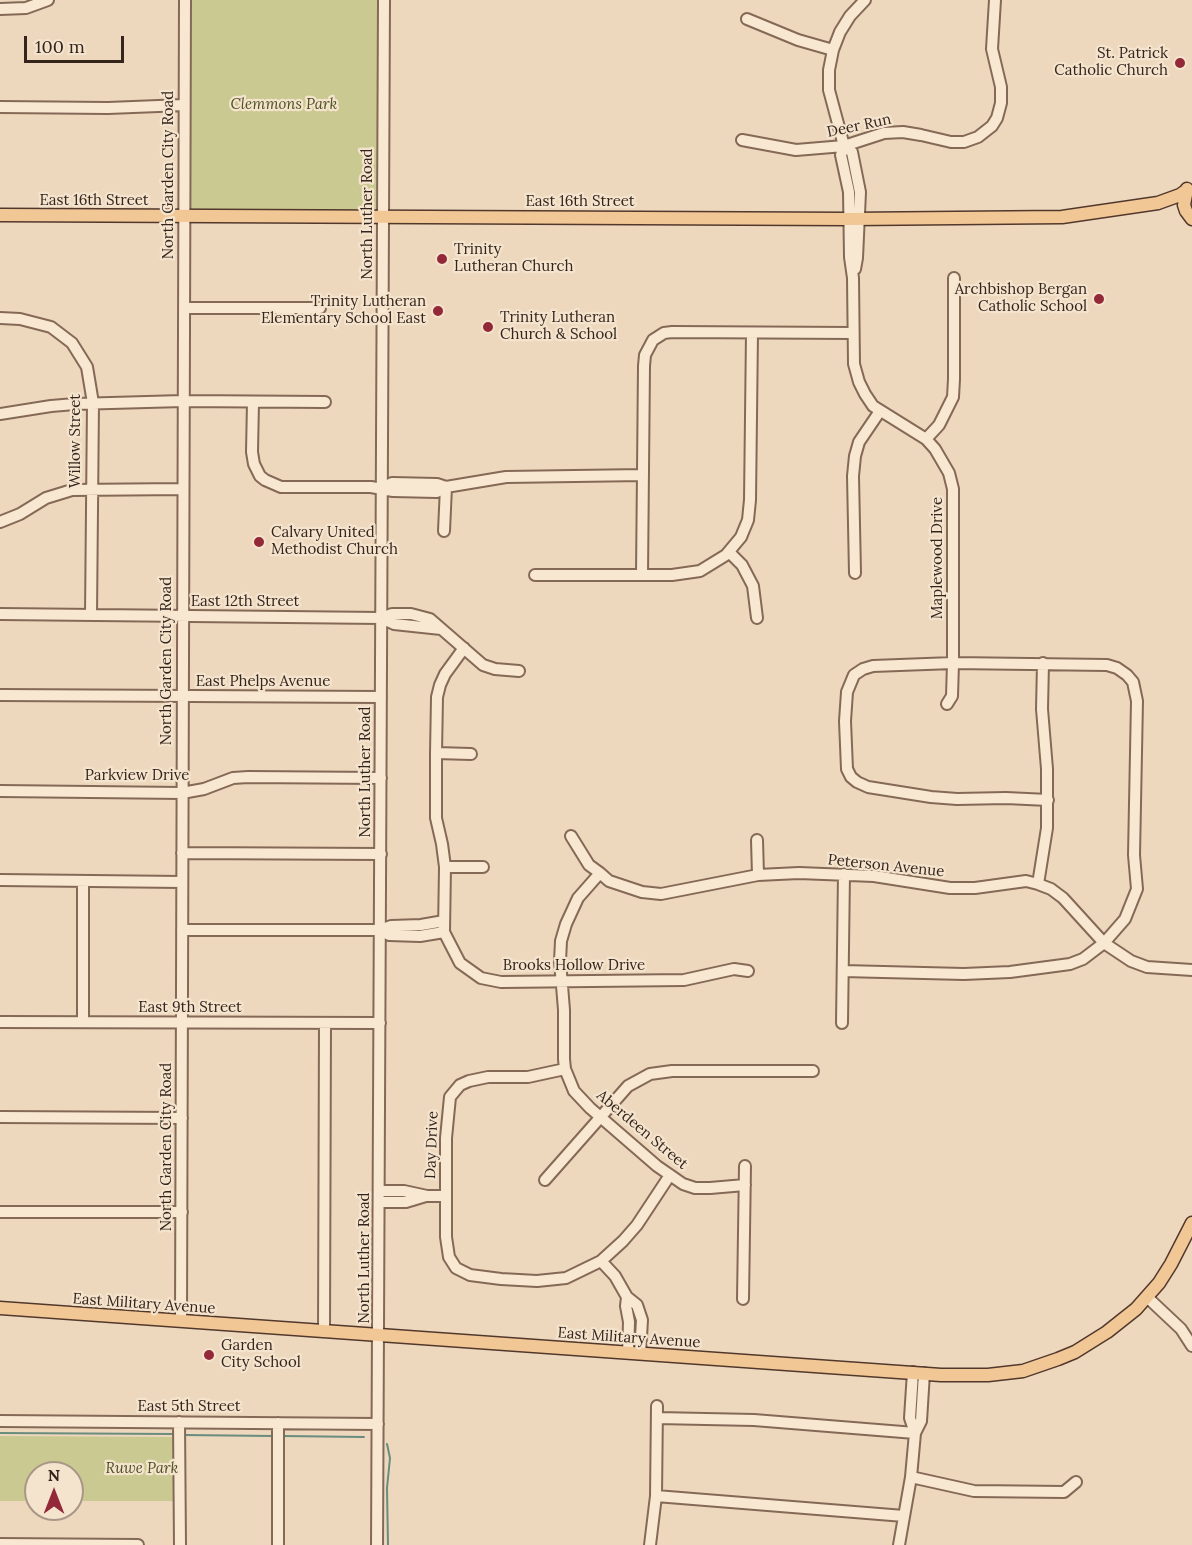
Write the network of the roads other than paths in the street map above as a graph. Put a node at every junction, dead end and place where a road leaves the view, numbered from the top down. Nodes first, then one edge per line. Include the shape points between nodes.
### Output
1 (48, 0) edge
2 (185, 0) edge
3 (384, 0) edge
4 (865, 0) edge
5 (995, 0) edge
6 (0, 9) edge
7 (747, 19) dead end
8 (833, 50) junction
9 (184, 105) junction
10 (0, 107) edge
11 (742, 140) dead end
12 (844, 146) junction
13 (1189, 187) edge
14 (1158, 203) junction
15 (0, 215) edge
16 (1189, 215) edge
17 (184, 216) junction
18 (383, 217) junction
19 (854, 219) junction
20 (954, 279) dead end
21 (184, 308) junction
22 (320, 308) dead end
23 (3, 318) edge
24 (752, 333) junction
25 (854, 333) junction
26 (183, 401) junction
27 (253, 402) junction
28 (325, 402) dead end
29 (93, 404) junction
30 (880, 411) junction
31 (0, 414) edge
32 (926, 439) junction
33 (643, 475) junction
34 (446, 487) junction
35 (382, 488) junction
36 (183, 489) junction
37 (92, 490) junction
38 (0, 522) edge
39 (444, 531) dead end
40 (729, 552) junction
41 (855, 573) dead end
42 (536, 575) dead end
43 (642, 575) junction
44 (0, 614) edge
45 (91, 615) junction
46 (183, 616) junction
47 (381, 618) junction
48 (757, 618) dead end
49 (464, 648) junction
50 (953, 663) junction
51 (1043, 663) junction
52 (519, 671) dead end
53 (0, 695) edge
54 (182, 696) junction
55 (381, 698) junction
56 (947, 704) dead end
57 (436, 753) junction
58 (471, 754) dead end
59 (381, 778) junction
60 (0, 791) edge
61 (182, 793) junction
62 (1048, 800) junction
63 (571, 836) dead end
64 (757, 840) dead end
65 (182, 853) junction
66 (381, 854) junction
67 (445, 867) junction
68 (483, 867) dead end
69 (600, 873) junction
70 (844, 874) junction
71 (758, 875) junction
72 (0, 880) edge
73 (83, 881) junction
74 (182, 882) junction
75 (1038, 884) junction
76 (444, 927) junction
77 (182, 930) junction
78 (380, 930) junction
79 (1104, 943) junction
80 (1192, 970) edge
81 (748, 971) dead end
82 (843, 971) junction
83 (561, 982) junction
84 (0, 1022) edge
85 (83, 1022) junction
86 (182, 1023) junction
87 (325, 1023) junction
88 (380, 1023) junction
89 (842, 1023) dead end
90 (565, 1069) junction
91 (813, 1071) dead end
92 (601, 1116) junction
93 (0, 1117) edge
94 (182, 1118) junction
95 (745, 1166) dead end
96 (670, 1174) junction
97 (545, 1180) dead end
98 (745, 1185) junction
99 (446, 1196) junction
100 (380, 1197) junction
101 (0, 1212) edge
102 (182, 1212) junction
103 (1192, 1223) edge
104 (601, 1261) junction
105 (1147, 1296) junction
106 (743, 1299) dead end
107 (0, 1308) edge
108 (181, 1321) junction
109 (324, 1331) junction
110 (380, 1335) junction
111 (1192, 1346) edge
112 (634, 1353) junction
113 (919, 1373) junction
114 (657, 1406) dead end
115 (657, 1418) junction
116 (0, 1421) edge
117 (179, 1422) junction
118 (278, 1423) junction
119 (378, 1424) junction
120 (915, 1433) junction
121 (911, 1478) junction
122 (1076, 1482) dead end
123 (656, 1496) junction
124 (904, 1516) junction
125 (0, 1544) edge
126 (138, 1545) edge
127 (180, 1545) edge
128 (278, 1545) edge
129 (377, 1545) edge
130 (650, 1545) edge
131 (899, 1545) edge

1 - 6 street via 26,8
2 - 9 street, North Garden City Road
3 - 18 street, North Luther Road
4 - 8 street, Maplewood Drive via 850,16
5 - 12 street, Deer Run via 992,49 1001,103 997,118 985,133 964,142 951,142 903,132 884,133
7 - 8 street
8 - 12 street, Maplewood Drive via 829,90
9 - 10 street
9 - 17 street, North Garden City Road
11 - 12 street, Deer Run via 796,150
12 - 19 street, Maplewood Drive via 852,152 859,177
13 - 14 main road, East 16th Street
13 - 16 main road via 1184,199
14 - 16 main road, East 16th Street
14 - 19 main road, East 16th Street via 1062,217
15 - 17 main road, East 16th Street
17 - 18 main road, East 16th Street
17 - 21 street, North Garden City Road
18 - 19 main road, East 16th Street
18 - 35 street, North Luther Road
19 - 25 street, Maplewood Drive
20 - 32 street via 953,397 939,425
21 - 22 street
21 - 26 street, North Garden City Road
23 - 29 street, Willow Street via 51,327 72,343 87,367
24 - 25 street
24 - 33 street via 672,332 657,336 650,345 644,366
24 - 40 street via 750,500 744,530
25 - 30 street, Maplewood Drive via 854,364 859,382
26 - 27 street
26 - 29 street
26 - 36 street, North Garden City Road
27 - 28 street
27 - 35 street via 254,464 260,476 270,483 290,488
29 - 31 street
29 - 37 street, Willow Street
30 - 32 street, Maplewood Drive
30 - 41 street via 859,442 855,456
32 - 50 street, Maplewood Drive via 943,461 953,489
33 - 34 street via 506,477
33 - 43 street
34 - 35 street via 392,483
34 - 39 street
35 - 47 street, North Luther Road
36 - 37 street
36 - 46 street, North Garden City Road
37 - 38 street via 59,493
37 - 45 street, Willow Street
40 - 43 street via 700,571
40 - 48 street via 742,565 753,586
42 - 43 street
44 - 45 street, East 12th Street
45 - 46 street, East 12th Street
46 - 47 street, East 12th Street
46 - 54 street, North Garden City Road
47 - 49 street, East 12th Street via 394,624 441,629
47 - 55 street, North Luther Road
49 - 52 street, East 12th Street via 483,665
49 - 57 street via 440,685
50 - 51 street
50 - 56 street, Maplewood Drive via 952,696
50 - 62 street via 873,666 854,675 847,692 844,721 851,777 868,787 931,797
51 - 62 street
51 - 79 street via 1107,665 1133,682 1137,701 1137,889 1125,919
53 - 54 street, East Phelps Avenue
54 - 55 street, East Phelps Avenue
54 - 61 street, North Garden City Road
55 - 59 street, North Luther Road
57 - 58 street
57 - 67 street via 436,819
59 - 61 street, Parkview Drive via 233,778
59 - 66 street, North Luther Road
60 - 61 street, Parkview Drive
61 - 65 street, North Garden City Road
62 - 75 street
63 - 69 street, Peterson Avenue via 585,859
64 - 71 street
65 - 66 street
65 - 74 street, North Garden City Road
66 - 78 street, North Luther Road
67 - 68 street
67 - 76 street
69 - 71 street, Peterson Avenue via 624,887 662,894
69 - 83 street, Aberdeen Street via 578,898 566,924 561,941
70 - 71 street, Peterson Avenue
70 - 75 street, Peterson Avenue via 950,888 1026,881
70 - 82 street
72 - 73 street
73 - 74 street
73 - 85 street
74 - 77 street, North Garden City Road
75 - 79 street, Peterson Avenue via 1063,898
76 - 78 street via 391,926
76 - 83 street, Brooks Hollow Drive via 460,963 481,978
77 - 78 street
77 - 86 street, North Garden City Road
78 - 88 street, North Luther Road
79 - 80 street, Peterson Avenue via 1131,962 1147,967
79 - 82 street via 1070,964 1010,972
81 - 83 street, Brooks Hollow Drive via 734,969 684,980
82 - 89 street
83 - 90 street, Aberdeen Street
84 - 85 street, East 9th Street
85 - 86 street, East 9th Street
86 - 87 street, East 9th Street
86 - 94 street, North Garden City Road
87 - 88 street, East 9th Street
87 - 109 street
88 - 100 street, North Luther Road
90 - 92 street, Aberdeen Street via 574,1091
90 - 99 street, Day Drive via 528,1077 488,1077 460,1086 450,1097 447,1111
91 - 92 street via 651,1074 628,1086
92 - 96 street, Aberdeen Street
92 - 97 street
93 - 94 street
94 - 102 street, North Garden City Road
95 - 98 street
96 - 98 street, Aberdeen Street via 695,1188
96 - 104 street, Day Drive via 637,1225
98 - 106 street
99 - 100 street via 406,1202
99 - 104 street, Day Drive via 446,1247 456,1268 470,1275 553,1280 567,1278
100 - 110 street, North Luther Road
101 - 102 street
102 - 108 street, North Garden City Road
103 - 105 main road, East Military Avenue via 1171,1264
104 - 112 street via 627,1296
105 - 111 street via 1181,1329
105 - 113 main road, East Military Avenue via 1123,1321 1091,1343 1041,1365 1003,1374
107 - 108 main road, East Military Avenue
108 - 109 main road, East Military Avenue
109 - 110 main road, East Military Avenue
110 - 112 main road, East Military Avenue
110 - 119 street, North Luther Road
112 - 113 main road, East Military Avenue
113 - 120 street via 910,1418
114 - 115 street
115 - 120 street via 754,1420
115 - 123 street
116 - 117 street, East 5th Street
117 - 118 street, East 5th Street
117 - 127 street
118 - 119 street, East 5th Street
118 - 128 street
119 - 129 street, North Luther Road
120 - 121 street
121 - 122 street via 974,1491 1064,1492
121 - 124 street
123 - 124 street
123 - 130 street
124 - 131 street
125 - 126 street

